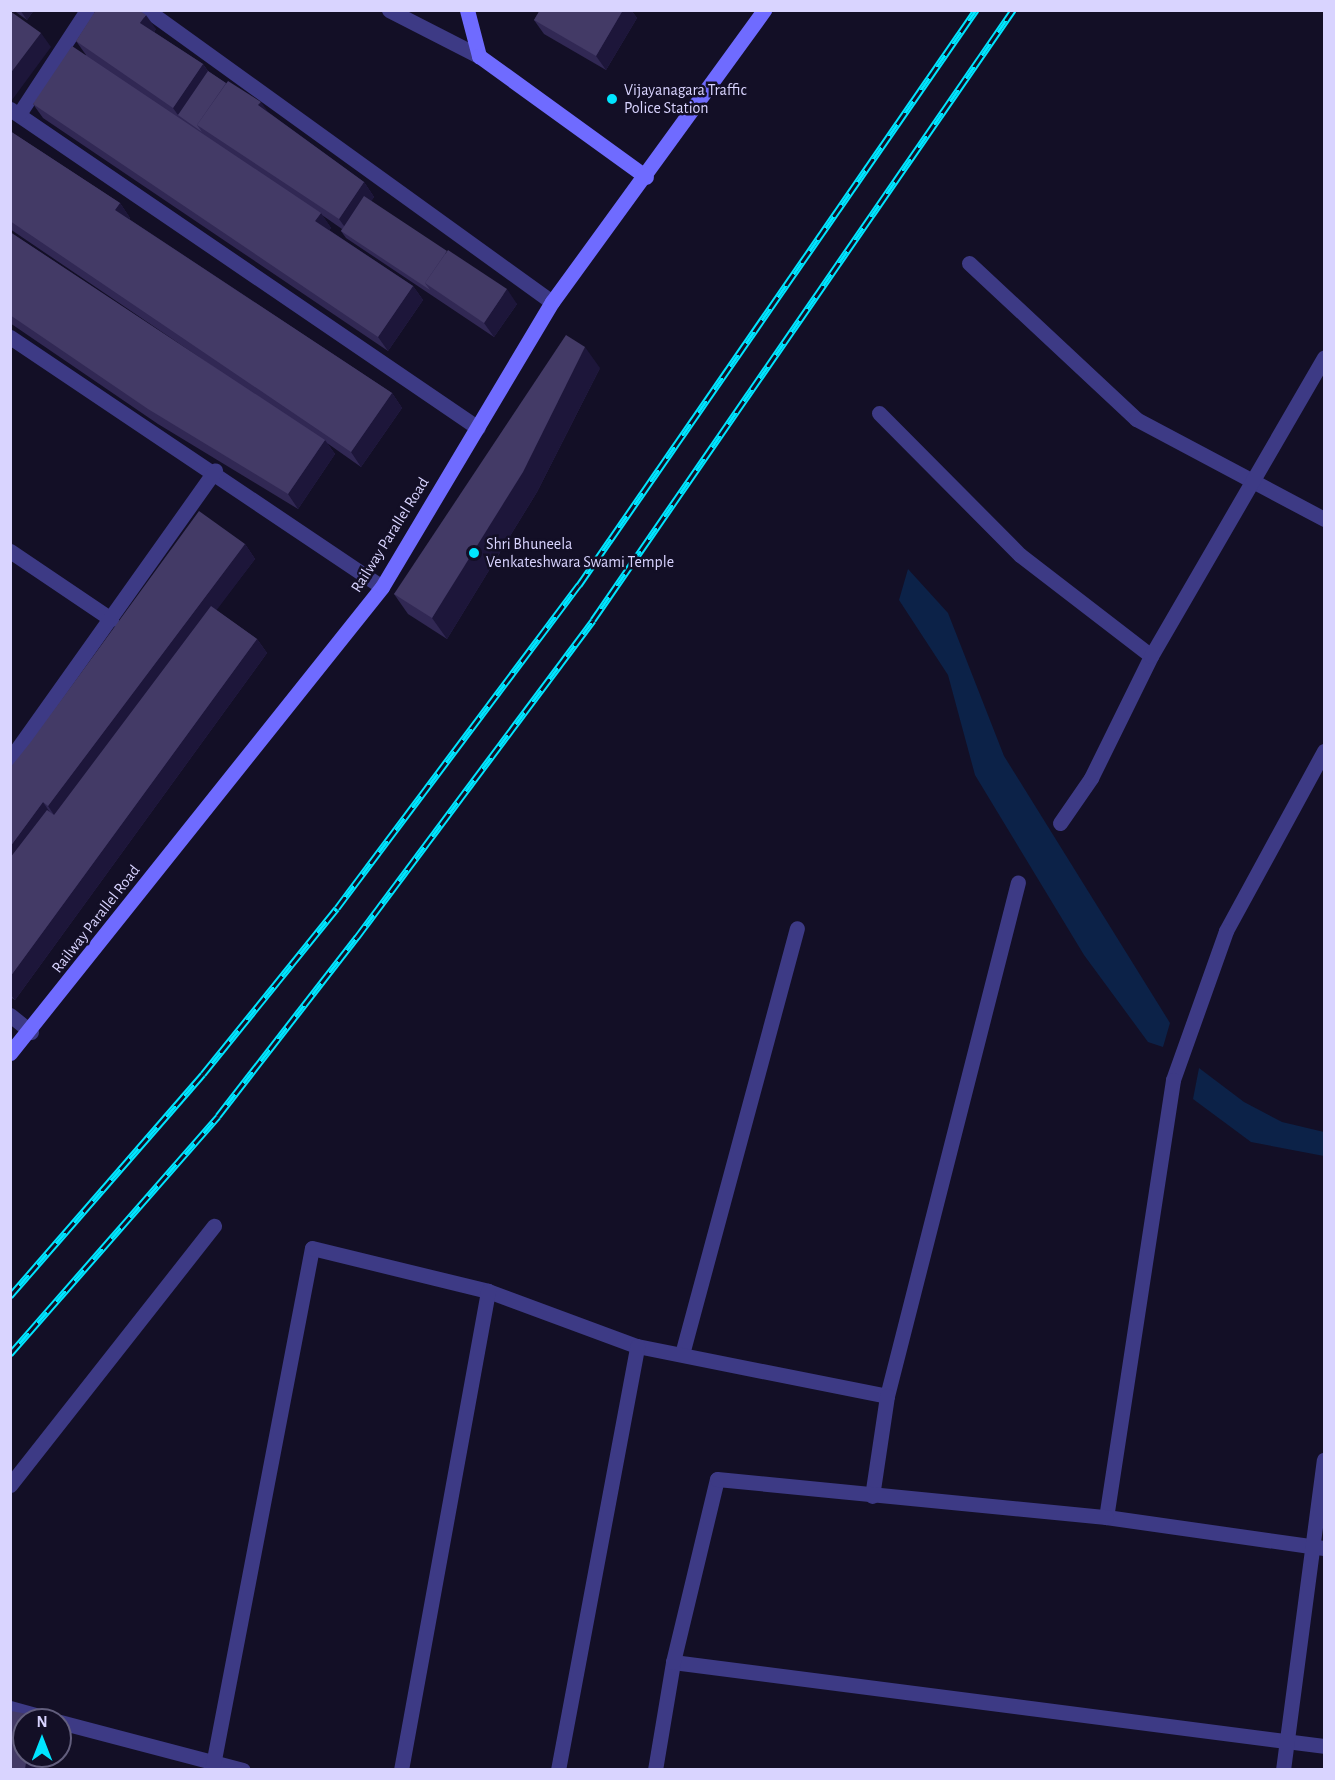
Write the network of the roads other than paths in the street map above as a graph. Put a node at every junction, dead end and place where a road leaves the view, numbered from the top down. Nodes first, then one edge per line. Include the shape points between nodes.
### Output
1 (87, 10) edge
2 (147, 10) edge
3 (389, 10) edge
4 (467, 10) edge
5 (764, 10) edge
6 (479, 56) junction
7 (15, 112) edge
8 (646, 177) junction
9 (969, 263) dead end
10 (552, 302) junction
11 (10, 337) edge
12 (1324, 357) edge
13 (879, 413) dead end
14 (478, 428) junction
15 (215, 471) junction
16 (1251, 477) junction
17 (1324, 519) edge
18 (10, 551) edge
19 (382, 587) junction
20 (111, 619) junction
21 (1151, 656) junction
22 (1324, 751) edge
23 (10, 759) edge
24 (1060, 823) dead end
25 (1018, 882) dead end
26 (797, 928) dead end
27 (10, 1015) edge
28 (30, 1032) junction
29 (10, 1053) edge
30 (214, 1226) dead end
31 (488, 1291) junction
32 (637, 1346) junction
33 (682, 1354) junction
34 (887, 1396) junction
35 (1324, 1460) edge
36 (10, 1485) edge
37 (872, 1496) junction
38 (1106, 1517) junction
39 (1318, 1547) edge
40 (672, 1662) junction
41 (72, 1726) edge
42 (1287, 1740) junction
43 (1324, 1746) edge
44 (213, 1767) edge
45 (243, 1770) edge
46 (401, 1770) edge
47 (558, 1770) edge
48 (655, 1770) edge
49 (1283, 1770) edge

1 - 7 street
2 - 10 street
3 - 6 street
4 - 6 street
5 - 8 street, Railway Parallel Road
6 - 8 street
7 - 14 street
8 - 10 street, Railway Parallel Road
9 - 16 street via 1136,419
10 - 14 street, Railway Parallel Road
11 - 15 street
12 - 16 street
13 - 21 street via 1020,555
14 - 19 street, Railway Parallel Road
15 - 19 street
15 - 20 street
16 - 17 street
16 - 21 street
18 - 20 street
19 - 28 street, Railway Parallel Road
20 - 23 street
21 - 24 street via 1091,778
22 - 38 street via 1226,931 1173,1080
25 - 34 street
26 - 33 street
27 - 28 street
28 - 29 street, Railway Parallel Road
30 - 36 street
31 - 32 street
31 - 44 street via 312,1248
31 - 46 street
32 - 33 street
32 - 47 street
33 - 34 street
34 - 37 street
35 - 39 street
37 - 38 street
37 - 40 street via 717,1479
38 - 39 street
39 - 42 street
40 - 42 street
40 - 48 street
41 - 44 street
42 - 43 street
42 - 49 street
44 - 45 street

